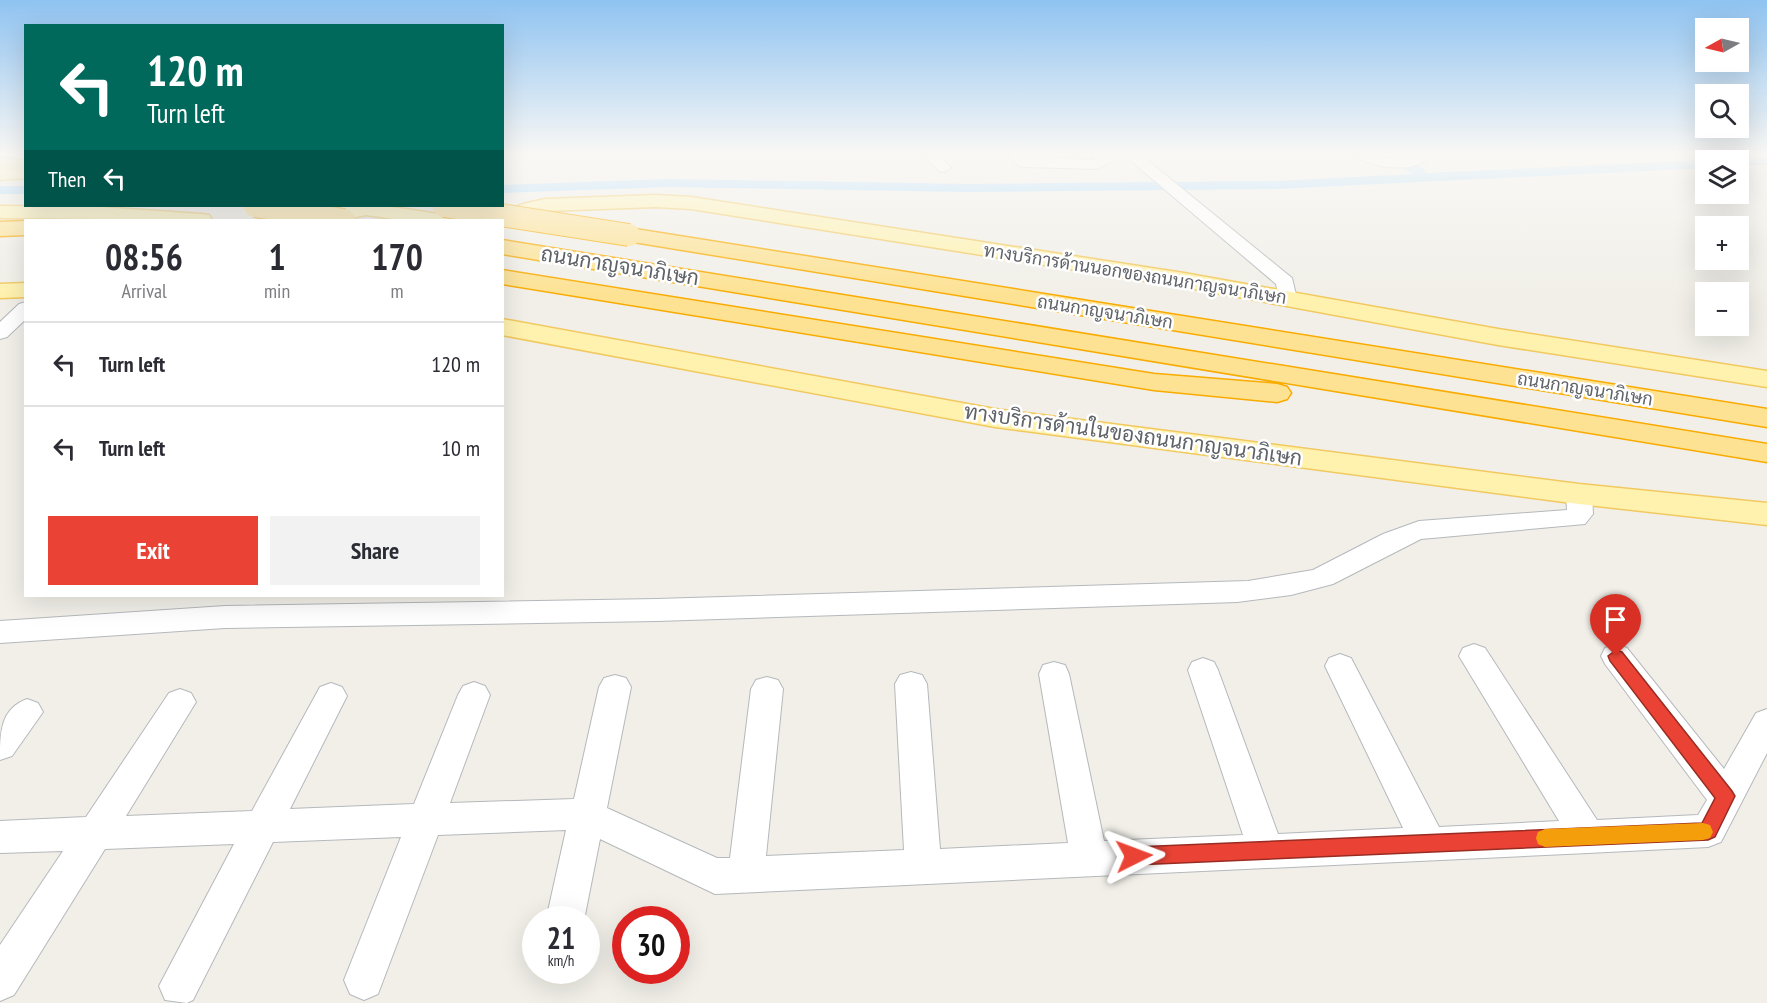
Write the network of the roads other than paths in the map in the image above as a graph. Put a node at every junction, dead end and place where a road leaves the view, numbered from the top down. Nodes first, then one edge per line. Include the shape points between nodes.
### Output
1 (634, 202) edge
2 (670, 202) edge
3 (1180, 202) edge
4 (261, 207) edge
5 (450, 207) edge
6 (0, 212) edge
7 (187, 219) edge
8 (328, 219) edge
9 (338, 219) edge
10 (432, 219) edge
11 (504, 220) edge
12 (24, 228) edge
13 (0, 229) edge
14 (505, 248) edge
15 (504, 278) edge
16 (24, 290) edge
17 (0, 291) edge
18 (1276, 297) junction
19 (24, 310) edge
20 (504, 327) edge
21 (0, 333) edge
22 (1767, 379) edge
23 (1767, 418) edge
24 (1569, 421) junction
25 (1767, 453) edge
26 (1579, 494) junction
27 (1767, 514) edge
28 (0, 632) edge
29 (1474, 656) dead end
30 (1616, 656) dead end
31 (1340, 666) dead end
32 (1203, 670) dead end
33 (1054, 674) dead end
34 (911, 684) dead end
35 (615, 687) dead end
36 (767, 689) dead end
37 (474, 695) dead end
38 (331, 696) dead end
39 (180, 702) dead end
40 (27, 712) dead end
41 (1767, 722) edge
42 (0, 746) edge
43 (1725, 796) junction
44 (586, 815) junction
45 (426, 818) junction
46 (263, 825) junction
47 (98, 833) junction
48 (0, 837) edge
49 (1588, 837) junction
50 (1429, 843) junction
51 (1266, 850) junction
52 (1089, 858) junction
53 (923, 866) junction
54 (746, 875) junction
55 (568, 906) edge
56 (364, 980) dead end
57 (0, 981) edge
58 (179, 987) dead end

1 - 11 main road, ทางบริการด้านนอกของถนนกาญจนาภิเษก via 545,205
2 - 18 main road, ทางบริการด้านนอกของถนนกาญจนาภิเษก
3 - 18 street via 1285,282
4 - 9 highway, bridge
5 - 23 highway, ถนนกาญจนาภิเษก, bridge
6 - 7 main road
8 - 10 main road via 366,209
12 - 13 highway
14 - 24 highway, ถนนกาญจนาภิเษก
15 - 24 highway via 1154,382
16 - 17 main road
18 - 22 main road, ทางบริการด้านนอกของถนนกาญจนาภิเษก
19 - 21 street
20 - 26 main road, ทางบริการด้านในของถนนกาญจนาภิเษก via 995,418
24 - 25 highway, ถนนกาญจนาภิเษก
26 - 27 main road, ทางบริการด้านในของถนนกาญจนาภิเษก
26 - 28 street via 1580,514 1576,518 1419,531 1394,537 1325,576 1290,586 1236,592 657,610 225,617
29 - 49 street
30 - 43 street
31 - 50 street
32 - 51 street
33 - 52 street
34 - 53 street
35 - 44 street
36 - 54 street
37 - 45 street
38 - 46 street
39 - 47 street
40 - 42 street
41 - 43 street
43 - 49 street via 1708,831
44 - 45 street
44 - 54 street via 715,876
44 - 55 street
45 - 46 street
45 - 56 street
46 - 47 street
46 - 58 street
47 - 48 street
47 - 57 street
49 - 50 street
50 - 51 street
51 - 52 street
52 - 53 street
53 - 54 street

